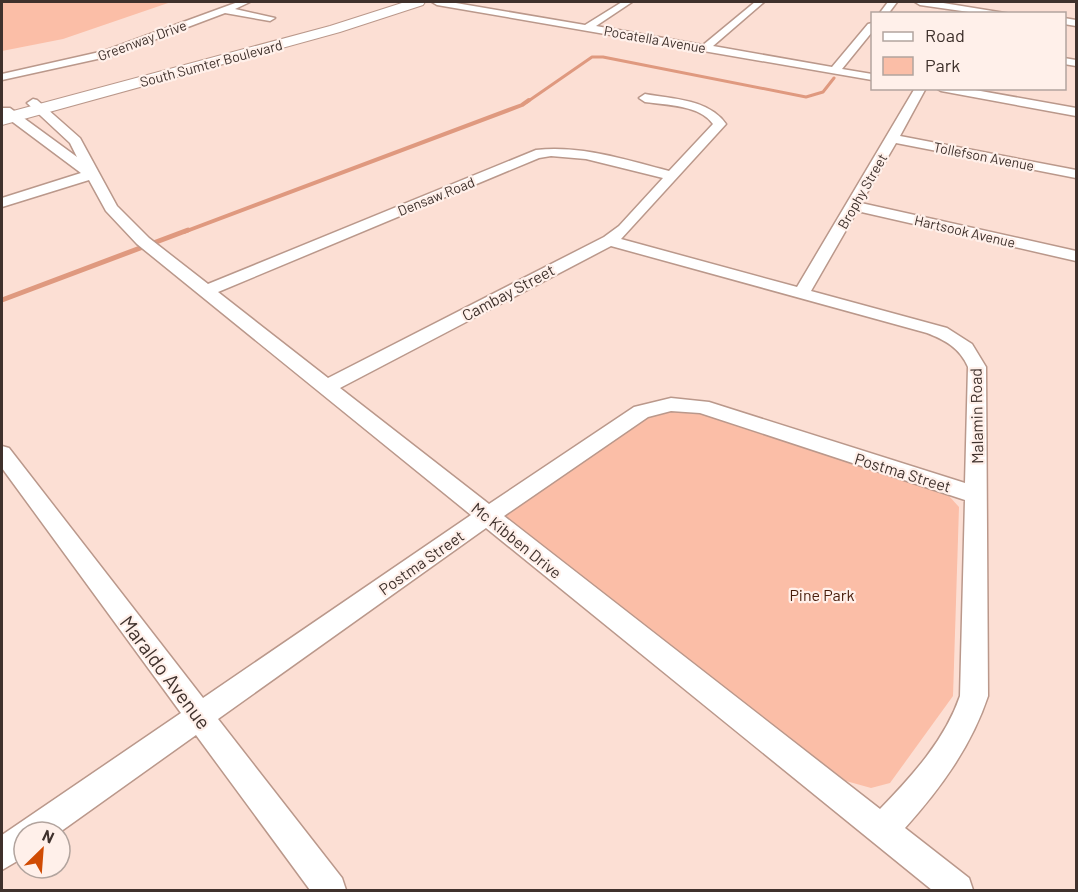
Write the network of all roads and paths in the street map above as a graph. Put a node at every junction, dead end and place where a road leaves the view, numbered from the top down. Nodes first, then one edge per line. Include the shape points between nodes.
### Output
1 (245, 2) edge
2 (398, 2) edge
3 (418, 2) edge
4 (437, 2) edge
5 (628, 2) edge
6 (760, 2) edge
7 (920, 2) edge
8 (223, 10) junction
9 (992, 12) edge
10 (270, 18) dead end
11 (587, 28) junction
12 (871, 30) edge
13 (705, 48) junction
14 (835, 70) junction
15 (2, 77) edge
16 (871, 77) edge
17 (920, 90) edge
18 (951, 90) edge
19 (645, 98) dead end
20 (36, 106) junction
21 (1077, 112) edge
22 (6, 115) edge
23 (892, 138) junction
24 (92, 174) junction
25 (1077, 174) edge
26 (673, 176) junction
27 (2, 203) edge
28 (853, 206) junction
29 (610, 240) junction
30 (1077, 256) edge
31 (207, 291) junction
32 (802, 294) junction
33 (328, 387) junction
34 (2, 453) edge
35 (976, 495) junction
36 (487, 516) junction
37 (200, 716) junction
38 (50, 820) edge
39 (882, 830) junction
40 (330, 891) edge
41 (957, 891) edge

1 - 8 street, Greenway Drive
2 - 20 main road, South Sumter Boulevard
3 - 20 main road, South Sumter Boulevard via 335,29
4 - 11 street, Pocatella Avenue
5 - 11 street
6 - 13 street
7 - 9 street
8 - 10 street
8 - 15 street, Greenway Drive via 107,54
11 - 13 street, Pocatella Avenue
12 - 14 street
13 - 14 street, Pocatella Avenue
14 - 16 street, Pocatella Avenue
17 - 23 street, Brophy Street
18 - 21 street
19 - 26 street, Cambay Street via 701,109 718,117 720,127
20 - 22 main road, South Sumter Boulevard
20 - 24 street, Mc Kibben Drive via 75,141
22 - 24 street, Mc Kibben Drive
23 - 25 street, Tollefson Avenue
23 - 28 street, Brophy Street
24 - 27 street
24 - 31 street, Mc Kibben Drive via 126,226
26 - 29 street, Cambay Street
26 - 31 street, Densaw Road via 573,153 536,154
28 - 30 street, Hartsook Avenue
28 - 32 street, Brophy Street
29 - 32 street, Malamin Road
29 - 33 street, Cambay Street
31 - 33 street, Mc Kibben Drive
32 - 35 street, Malamin Road via 933,329 967,348 977,367
33 - 36 street, Mc Kibben Drive
34 - 37 street, Maraldo Avenue
35 - 36 street, Postma Street via 702,407 669,403 641,412
35 - 39 street, Malamin Road via 974,696 969,716 913,797
36 - 37 street, Postma Street
36 - 39 street, Mc Kibben Drive
37 - 38 street, Postma Street
37 - 40 street, Maraldo Avenue
39 - 41 street, Mc Kibben Drive

